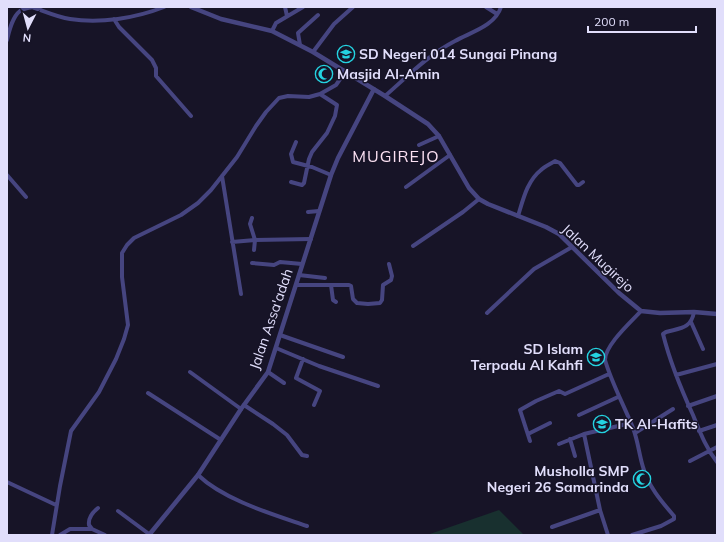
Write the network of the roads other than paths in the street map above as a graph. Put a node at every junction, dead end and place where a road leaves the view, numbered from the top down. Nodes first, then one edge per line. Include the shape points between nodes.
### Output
1 (32, 7) edge
2 (164, 7) edge
3 (191, 7) edge
4 (285, 7) edge
5 (303, 7) edge
6 (353, 7) edge
7 (486, 7) edge
8 (501, 7) edge
9 (497, 14) junction
10 (318, 15) dead end
11 (287, 16) junction
12 (114, 19) junction
13 (272, 31) junction
14 (7, 40) edge
15 (300, 45) junction
16 (313, 52) junction
17 (345, 72) junction
18 (374, 89) junction
19 (320, 94) junction
20 (386, 96) junction
21 (190, 116) dead end
22 (439, 136) junction
23 (296, 142) dead end
24 (418, 145) dead end
25 (450, 155) junction
26 (308, 166) junction
27 (331, 175) junction
28 (7, 176) edge
29 (222, 176) junction
30 (291, 182) dead end
31 (583, 182) dead end
32 (406, 187) dead end
33 (26, 198) dead end
34 (479, 199) junction
35 (319, 211) junction
36 (308, 212) dead end
37 (518, 216) junction
38 (252, 218) dead end
39 (311, 239) junction
40 (255, 240) junction
41 (232, 242) junction
42 (412, 246) dead end
43 (572, 247) junction
44 (254, 250) dead end
45 (252, 263) dead end
46 (302, 264) junction
47 (389, 264) dead end
48 (299, 275) junction
49 (325, 278) dead end
50 (296, 285) junction
51 (331, 286) junction
52 (240, 294) dead end
53 (336, 302) dead end
54 (641, 311) junction
55 (694, 312) junction
56 (487, 313) dead end
57 (717, 314) edge
58 (691, 322) junction
59 (280, 335) junction
60 (276, 348) junction
61 (703, 349) dead end
62 (343, 357) dead end
63 (303, 359) junction
64 (717, 364) edge
65 (190, 372) dead end
66 (268, 372) junction
67 (609, 374) junction
68 (676, 375) junction
69 (284, 383) dead end
70 (378, 386) dead end
71 (148, 393) dead end
72 (717, 396) edge
73 (618, 397) junction
74 (314, 405) dead end
75 (688, 406) junction
76 (242, 407) junction
77 (673, 409) dead end
78 (579, 415) dead end
79 (550, 423) dead end
80 (631, 423) junction
81 (717, 425) edge
82 (700, 431) junction
83 (635, 433) junction
84 (528, 434) junction
85 (584, 434) junction
86 (221, 440) junction
87 (570, 440) junction
88 (530, 441) dead end
89 (560, 444) dead end
90 (717, 447) edge
91 (709, 450) junction
92 (308, 456) dead end
93 (575, 456) dead end
94 (690, 462) dead end
95 (717, 462) edge
96 (198, 475) junction
97 (7, 482) edge
98 (56, 505) junction
99 (98, 508) dead end
100 (600, 510) junction
101 (118, 511) dead end
102 (307, 526) dead end
103 (552, 527) dead end
104 (92, 529) junction
105 (52, 535) edge
106 (60, 535) edge
107 (105, 535) edge
108 (149, 535) edge
109 (608, 535) edge
110 (632, 535) edge

1 - 12 street via 70,19
1 - 14 street via 20,11 16,16
2 - 12 street via 145,14
3 - 13 street, Jalan Mugirejo via 222,19
4 - 11 street
5 - 11 street
6 - 16 street via 334,24
7 - 9 street
8 - 9 street
9 - 20 street via 486,25 431,55
10 - 15 street via 298,33
11 - 13 street via 276,23
12 - 21 street via 152,60 156,67 156,76
13 - 15 street, Jalan Mugirejo
15 - 16 street, Jalan Mugirejo
16 - 17 street, Jalan Mugirejo
17 - 18 street, Jalan Mugirejo
17 - 19 street via 336,85
18 - 20 street, Jalan Mugirejo
18 - 27 street, Jalan Assa'adah
19 - 26 street via 338,107 327,133 312,152
19 - 29 street via 279,98 266,112
20 - 22 street, Jalan Mugirejo via 428,124
22 - 24 street
22 - 25 street, Jalan Mugirejo
23 - 26 street via 292,162
25 - 32 street
25 - 34 street, Jalan Mugirejo via 462,177
26 - 27 street
26 - 30 street via 304,184
27 - 35 street, Jalan Assa'adah
28 - 33 street
29 - 41 street
29 - 98 street via 198,203 181,215 134,238 122,253 128,325 116,359 99,392 71,431
31 - 37 street via 577,185 555,161 542,169 531,181
34 - 37 street, Jalan Mugirejo
34 - 42 street via 460,215
35 - 36 street
35 - 39 street, Jalan Assa'adah
37 - 43 street, Jalan Mugirejo via 554,231
38 - 40 street via 250,224
39 - 40 street
39 - 46 street, Jalan Assa'adah
40 - 41 street
40 - 44 street
41 - 52 street
43 - 54 street, Jalan Mugirejo
43 - 56 street via 534,269
45 - 46 street
46 - 48 street, Jalan Assa'adah
47 - 51 street via 392,280 383,285 380,303 357,303 353,299 350,286
48 - 49 street
48 - 50 street, Jalan Assa'adah
50 - 51 street
50 - 59 street, Jalan Assa'adah
51 - 53 street via 333,300
54 - 55 street
54 - 67 street via 606,352 605,360
55 - 57 street
55 - 58 street
58 - 61 street
58 - 68 street via 664,334
59 - 60 street, Jalan Assa'adah
59 - 62 street
60 - 63 street
60 - 66 street, Jalan Assa'adah
63 - 70 street
63 - 74 street via 296,378 320,391
64 - 68 street
65 - 76 street
66 - 69 street
66 - 76 street, Jalan Assa'adah
67 - 73 street
67 - 84 street via 565,394 559,391 520,410
68 - 75 street
71 - 86 street
72 - 75 street
73 - 78 street
73 - 80 street
75 - 82 street
76 - 86 street, Jalan Assa'adah
76 - 92 street via 282,431 302,455
77 - 83 street
79 - 84 street
80 - 83 street
80 - 85 street
81 - 82 street
82 - 91 street
83 - 110 street via 650,485 674,516 674,520
84 - 88 street
85 - 87 street
85 - 100 street
86 - 96 street, Jalan Assa'adah
87 - 89 street
87 - 93 street
90 - 91 street
91 - 94 street
91 - 95 street
96 - 102 street via 223,494
96 - 108 street, Jalan Assa'adah
97 - 98 street
98 - 105 street
99 - 104 street via 88,521
100 - 103 street
100 - 109 street
101 - 108 street
104 - 106 street via 70,529
104 - 107 street

